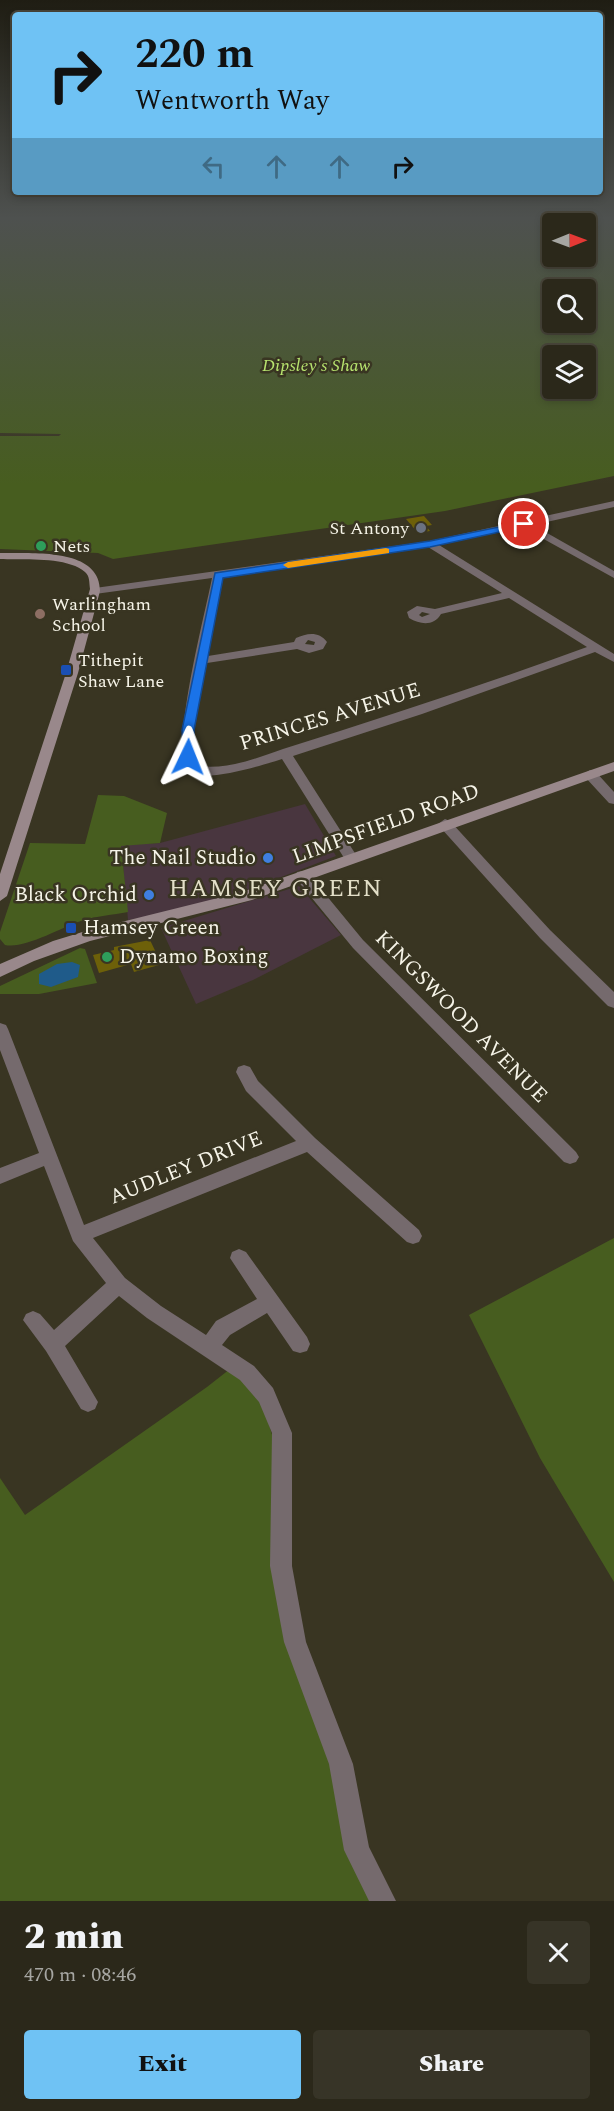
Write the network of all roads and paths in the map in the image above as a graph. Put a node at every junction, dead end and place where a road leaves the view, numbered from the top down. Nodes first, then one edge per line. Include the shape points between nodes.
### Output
1 (614, 504) edge
2 (524, 524) junction
3 (430, 544) junction
4 (0, 556) edge
5 (218, 575) junction
6 (614, 575) edge
7 (95, 591) junction
8 (509, 595) junction
9 (435, 612) dead end
10 (299, 645) dead end
11 (596, 648) junction
12 (614, 659) edge
13 (203, 660) junction
14 (285, 753) junction
15 (614, 766) edge
16 (590, 774) junction
17 (614, 800) edge
18 (445, 824) junction
19 (351, 858) junction
20 (302, 876) junction
21 (1, 889) edge
22 (1, 968) edge
23 (614, 1002) edge
24 (0, 1029) edge
25 (244, 1072) dead end
26 (309, 1143) junction
27 (47, 1157) junction
28 (570, 1157) dead end
29 (0, 1176) edge
30 (79, 1234) junction
31 (413, 1236) dead end
32 (239, 1258) dead end
33 (118, 1284) junction
34 (269, 1302) junction
35 (33, 1320) dead end
36 (53, 1344) junction
37 (300, 1344) dead end
38 (209, 1347) junction
39 (88, 1401) dead end
40 (383, 1901) edge

1 - 2 street
2 - 3 street
2 - 6 street
3 - 5 street
3 - 8 street
4 - 7 street via 74,562 90,571
5 - 7 street
5 - 13 street, PRINCES AVENUE
7 - 21 street
8 - 9 street
8 - 11 street
10 - 13 street
11 - 12 street
11 - 14 street, PRINCES AVENUE via 412,714
13 - 14 street, PRINCES AVENUE via 188,730 188,757 194,770 218,771
14 - 19 street
15 - 16 street, LIMPSFIELD ROAD
16 - 17 street
16 - 18 street, LIMPSFIELD ROAD
18 - 19 street, LIMPSFIELD ROAD
18 - 23 street via 545,934
19 - 20 street, LIMPSFIELD ROAD
20 - 22 street, LIMPSFIELD ROAD via 215,907 80,938
20 - 28 street, KINGSWOOD AVENUE via 358,944
24 - 27 street
25 - 26 street, AUDLEY DRIVE via 252,1086
26 - 30 street, AUDLEY DRIVE
26 - 31 street, AUDLEY DRIVE
27 - 29 street
27 - 30 street
30 - 33 street
32 - 34 street
33 - 36 street
33 - 38 street
34 - 37 street
34 - 38 street via 223,1328
35 - 36 street
36 - 39 street
38 - 40 street via 247,1373 266,1395 282,1433 280,1552 290,1623 336,1748 357,1850

